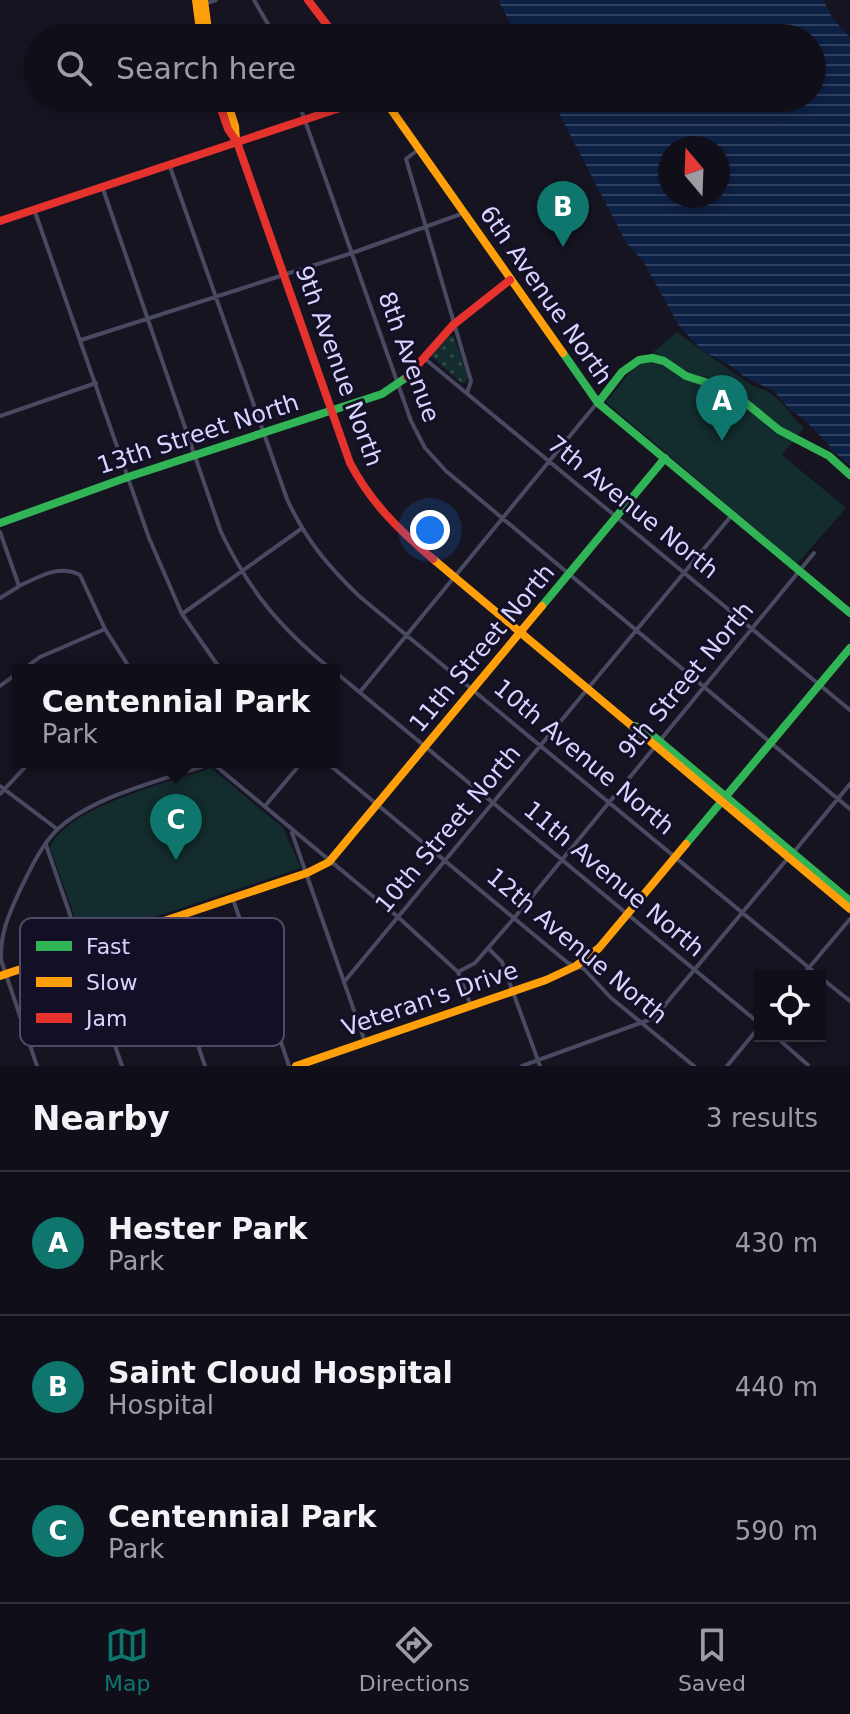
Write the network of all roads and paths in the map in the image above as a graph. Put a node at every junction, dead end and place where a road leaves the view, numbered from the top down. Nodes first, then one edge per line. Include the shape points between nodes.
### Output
1 (216, 0) edge
2 (254, 0) edge
3 (308, 0) edge
4 (202, 1) edge
5 (201, 24) edge
6 (206, 24) edge
7 (268, 24) edge
8 (326, 24) edge
9 (222, 112) edge
10 (230, 112) edge
11 (302, 112) edge
12 (329, 112) edge
13 (393, 112) edge
14 (305, 120) junction
15 (237, 142) junction
16 (419, 149) junction
17 (169, 164) junction
18 (102, 186) junction
19 (34, 209) junction
20 (464, 213) junction
21 (0, 221) edge
22 (426, 227) junction
23 (352, 253) junction
24 (283, 275) junction
25 (510, 280) junction
26 (215, 297) junction
27 (148, 318) junction
28 (453, 325) junction
29 (81, 340) junction
30 (424, 358) junction
31 (96, 383) junction
32 (398, 385) junction
33 (467, 393) junction
34 (598, 403) junction
35 (331, 411) junction
36 (0, 416) edge
37 (265, 432) junction
38 (194, 454) junction
39 (665, 458) junction
40 (551, 462) junction
41 (850, 475) edge
42 (128, 477) junction
43 (732, 515) junction
44 (617, 516) junction
45 (502, 518) junction
46 (0, 523) edge
47 (301, 529) junction
48 (0, 532) edge
49 (814, 553) dead end
50 (800, 571) junction
51 (240, 572) junction
52 (685, 573) junction
53 (569, 574) junction
54 (454, 576) junction
55 (19, 586) junction
56 (0, 598) edge
57 (850, 613) edge
58 (182, 614) junction
59 (105, 629) junction
60 (752, 629) junction
61 (637, 631) junction
62 (521, 632) junction
63 (407, 633) junction
64 (850, 648) edge
65 (31, 664) edge
66 (127, 664) edge
67 (217, 664) edge
68 (325, 664) edge
69 (340, 676) edge
70 (819, 685) junction
71 (704, 686) junction
72 (473, 689) junction
73 (590, 689) junction
74 (360, 692) junction
75 (850, 710) edge
76 (771, 742) junction
77 (657, 744) junction
78 (540, 745) junction
79 (425, 746) junction
80 (24, 768) edge
81 (195, 768) edge
82 (219, 768) edge
83 (297, 768) edge
84 (333, 768) edge
85 (850, 784) edge
86 (1, 790) edge
87 (723, 799) junction
88 (838, 799) junction
89 (609, 801) junction
90 (493, 802) junction
91 (377, 804) junction
92 (264, 807) junction
93 (850, 809) edge
94 (57, 829) junction
95 (291, 830) junction
96 (45, 845) junction
97 (675, 856) junction
98 (790, 856) junction
99 (562, 860) junction
100 (446, 861) junction
101 (329, 862) junction
102 (307, 873) junction
103 (233, 899) junction
104 (850, 901) edge
105 (850, 909) edge
106 (743, 912) junction
107 (627, 914) junction
108 (398, 917) junction
109 (515, 917) junction
110 (71, 918) edge
111 (173, 918) edge
112 (239, 918) edge
113 (850, 919) edge
114 (488, 948) junction
115 (576, 966) junction
116 (809, 967) junction
117 (695, 970) junction
118 (807, 970) edge
119 (813, 970) edge
120 (458, 972) junction
121 (3, 975) edge
122 (826, 981) edge
123 (344, 982) junction
124 (513, 991) junction
125 (850, 1001) edge
126 (471, 1006) junction
127 (20, 1020) edge
128 (754, 1020) edge
129 (641, 1023) junction
130 (754, 1032) edge
131 (365, 1042) junction
132 (782, 1042) edge
133 (30, 1046) edge
134 (115, 1046) edge
135 (198, 1046) edge
136 (282, 1046) edge
137 (539, 1063) edge
138 (808, 1065) edge
139 (37, 1066) edge
140 (122, 1066) edge
141 (205, 1066) edge
142 (289, 1066) edge
143 (296, 1066) edge
144 (522, 1066) edge
145 (694, 1066) edge
146 (727, 1066) edge

1 - 4 street
2 - 7 street
3 - 8 street
4 - 5 street
4 - 6 street
9 - 15 street, 9th Avenue North
10 - 15 street, 9th Avenue North
11 - 14 street, 8th Avenue
12 - 14 street
13 - 16 street, 6th Avenue North
14 - 15 street
14 - 23 street, 8th Avenue
15 - 17 street
15 - 24 street, 9th Avenue North
16 - 20 street, 6th Avenue North
16 - 22 street via 406,159
17 - 18 street
17 - 26 street, 10th Avenue North
18 - 19 street
18 - 27 street, 11th Avenue North
19 - 21 street
19 - 29 street
20 - 22 street
20 - 25 street, 6th Avenue North
22 - 23 street
22 - 28 street
23 - 24 street
23 - 32 street, 8th Avenue
24 - 26 street
24 - 35 street, 9th Avenue North
25 - 28 street, 13th Street North
25 - 34 street, 6th Avenue North
26 - 27 street
26 - 37 street, 10th Avenue North
27 - 29 street
27 - 38 street, 11th Avenue North
28 - 30 street, 13th Street North
28 - 33 street via 471,381
29 - 31 street
30 - 32 street, 13th Street North
30 - 33 street, 7th Avenue North
31 - 36 street
31 - 42 street
32 - 35 street, 13th Street North
32 - 45 street, 8th Avenue via 425,448
33 - 40 street, 7th Avenue North
34 - 39 street, 6th Avenue North
34 - 40 street
34 - 41 street via 622,372 639,360 664,361 686,376 730,390 779,430 829,456
35 - 37 street, 13th Street North
35 - 54 street, 9th Avenue North via 351,465 373,503
37 - 38 street, 13th Street North
37 - 47 street, 10th Avenue North
38 - 42 street, 13th Street North
38 - 51 street, 11th Avenue North
39 - 43 street, 6th Avenue North
39 - 44 street, 11th Street North
40 - 44 street, 7th Avenue North
40 - 45 street
42 - 46 street, 13th Street North
42 - 58 street
43 - 50 street, 6th Avenue North
43 - 52 street, 10th Street North
44 - 52 street, 7th Avenue North
44 - 53 street, 11th Street North
45 - 53 street, 8th Avenue
45 - 54 street
47 - 51 street
47 - 63 street, 10th Avenue North via 325,563
48 - 55 street
49 - 50 street, 9th Street North
50 - 57 street, 6th Avenue North
50 - 60 street, 9th Street North
51 - 58 street
51 - 68 street, 11th Avenue North via 274,618
52 - 60 street, 7th Avenue North
52 - 61 street, 10th Street North
53 - 61 street, 8th Avenue
53 - 62 street, 11th Street North
54 - 62 street, 9th Avenue North
54 - 63 street
55 - 56 street
55 - 59 street via 52,571 72,571 85,582
58 - 67 street
59 - 65 street
59 - 66 street
60 - 70 street, 7th Avenue North
60 - 71 street, 9th Street North
61 - 71 street, 8th Avenue
61 - 73 street, 10th Street North
62 - 72 street, 11th Street North
62 - 73 street, 9th Avenue North
63 - 72 street, 10th Avenue North
63 - 74 street
64 - 70 street, Veteran's Drive
69 - 74 street, 11th Avenue North
70 - 75 street, 7th Avenue North
70 - 76 street, Veteran's Drive
71 - 76 street, 8th Avenue
71 - 77 street, 9th Street North
72 - 78 street, 10th Avenue North
72 - 79 street, 11th Street North
73 - 77 street, 9th Avenue North
73 - 78 street, 10th Street North
74 - 79 street, 11th Avenue North
76 - 87 street, Veteran's Drive
76 - 88 street, 8th Avenue
77 - 87 street, 9th Avenue North
77 - 89 street, 9th Street North
78 - 89 street, 10th Avenue North
78 - 90 street, 10th Street North
79 - 90 street, 11th Avenue North
79 - 91 street, 11th Street North
80 - 86 street
81 - 94 street via 103,801
82 - 92 street
83 - 92 street
84 - 91 street, 12th Avenue North
85 - 88 street
86 - 94 street
87 - 97 street, Veteran's Drive
87 - 98 street, 9th Avenue North
88 - 93 street, 8th Avenue
88 - 98 street
89 - 97 street, 10th Avenue North
89 - 99 street, 9th Street North
90 - 99 street, 11th Avenue North
90 - 100 street, 10th Street North
91 - 100 street, 12th Avenue North
91 - 101 street, 11th Street North
92 - 95 street
94 - 96 street
95 - 101 street
95 - 102 street
96 - 110 street
96 - 121 street via 3,927
97 - 106 street, 10th Avenue North
97 - 107 street, Veteran's Drive
98 - 104 street, 9th Avenue North
98 - 105 street, 9th Avenue North
98 - 106 street
99 - 107 street, 11th Avenue North
99 - 109 street, 9th Street North
100 - 108 street, 10th Street North
100 - 109 street, 12th Avenue North
101 - 102 street
101 - 108 street
102 - 103 street
102 - 123 street
103 - 111 street
103 - 112 street
106 - 116 street, 10th Avenue North
106 - 117 street
107 - 115 street, Veteran's Drive
107 - 117 street, 11th Avenue North
108 - 120 street
108 - 123 street, 10th Street North
109 - 114 street, 9th Street North
109 - 115 street, 12th Avenue North
113 - 116 street
114 - 120 street, 9th Street North
114 - 124 street via 502,962
115 - 124 street, Veteran's Drive
115 - 129 street, 12th Avenue North
116 - 118 street
116 - 119 street, 10th Avenue North
117 - 128 street, 11th Avenue North
117 - 129 street via 654,1018
120 - 126 street
121 - 127 street
122 - 125 street, 10th Avenue North
123 - 131 street
124 - 126 street, Veteran's Drive
124 - 137 street
126 - 131 street, Veteran's Drive
129 - 137 street
129 - 145 street, 12th Avenue North
130 - 146 street
131 - 143 street, Veteran's Drive
132 - 138 street
133 - 139 street
134 - 140 street
135 - 141 street
136 - 142 street
137 - 144 street

